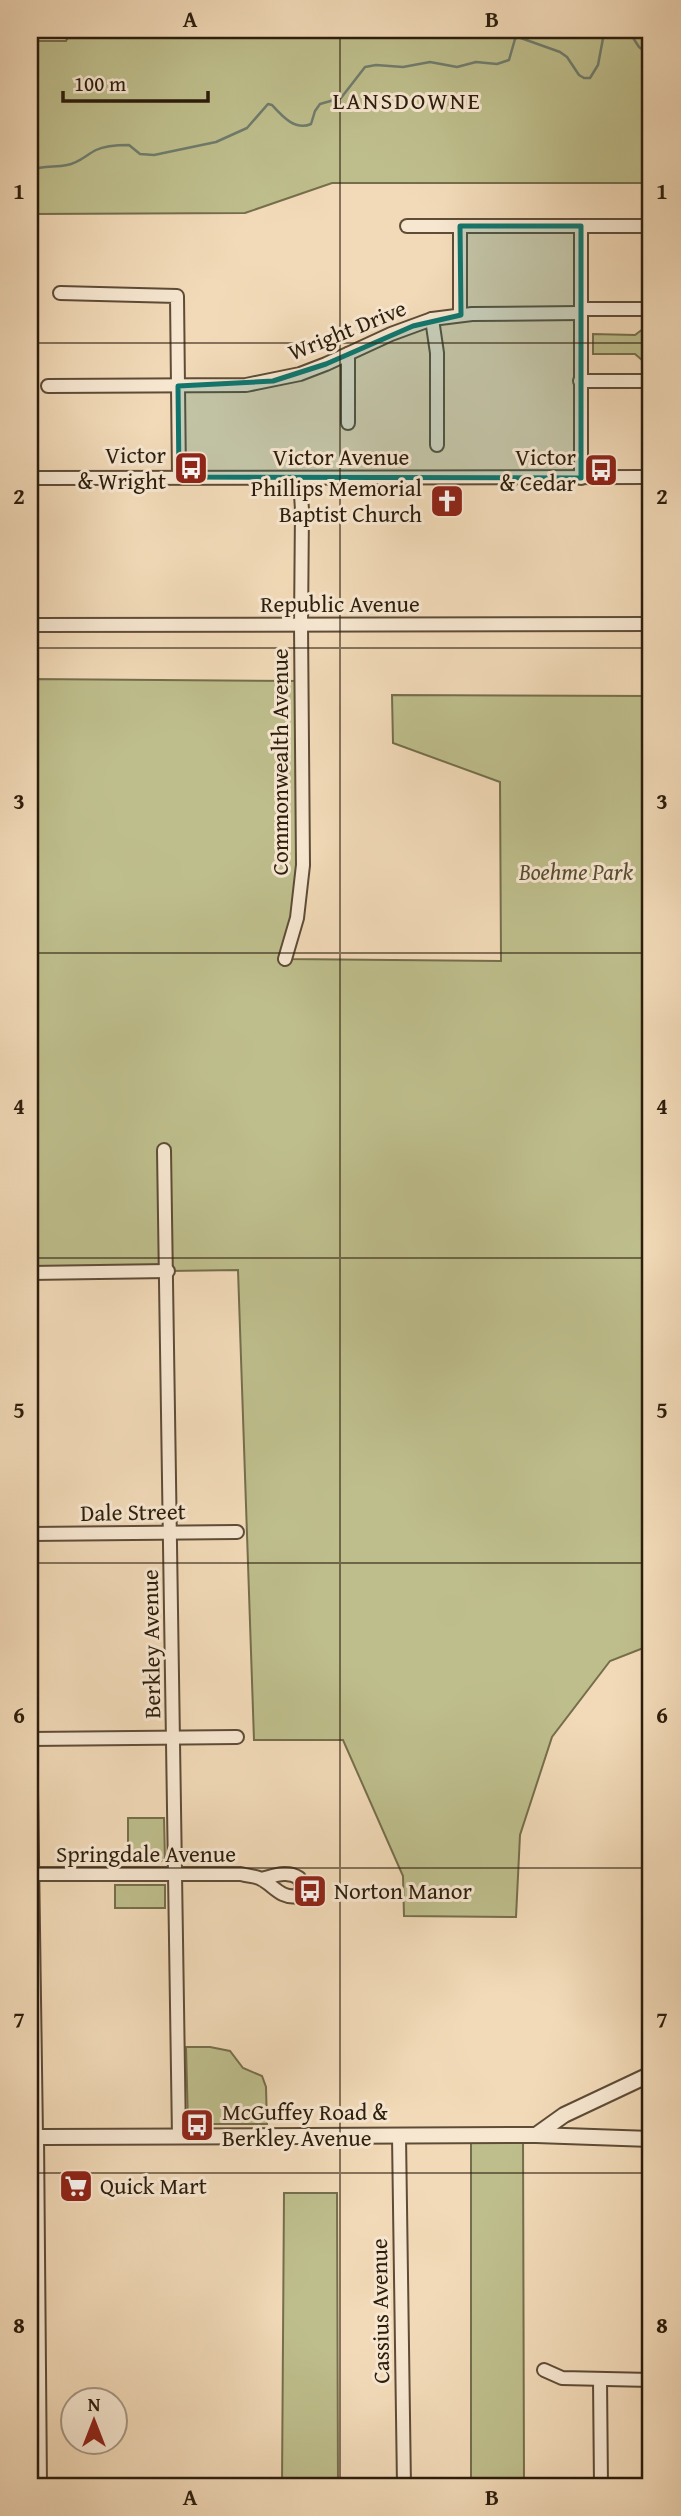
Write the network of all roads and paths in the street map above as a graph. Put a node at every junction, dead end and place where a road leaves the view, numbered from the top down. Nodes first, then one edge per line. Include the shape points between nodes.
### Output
1 (407, 226) dead end
2 (460, 226) junction
3 (581, 226) junction
4 (651, 226) edge
5 (60, 293) dead end
6 (651, 309) edge
7 (580, 311) junction
8 (460, 315) junction
9 (432, 319) junction
10 (348, 354) junction
11 (580, 381) junction
12 (651, 382) edge
13 (48, 386) dead end
14 (178, 386) junction
15 (348, 423) dead end
16 (437, 445) dead end
17 (179, 477) junction
18 (651, 477) edge
19 (30, 478) edge
20 (300, 478) junction
21 (581, 478) junction
22 (651, 624) edge
23 (30, 625) edge
24 (301, 625) junction
25 (285, 959) dead end
26 (164, 1150) dead end
27 (167, 1271) junction
28 (30, 1273) edge
29 (171, 1532) junction
30 (237, 1532) dead end
31 (30, 1534) edge
32 (30, 1720) edge
33 (237, 1737) dead end
34 (30, 1739) edge
35 (174, 1739) junction
36 (31, 1874) edge
37 (175, 1874) junction
38 (261, 1879) dead end
39 (651, 2074) edge
40 (536, 2135) junction
41 (399, 2136) junction
42 (32, 2137) edge
43 (179, 2137) junction
44 (651, 2139) edge
45 (544, 2370) dead end
46 (600, 2379) junction
47 (651, 2380) edge
48 (34, 2462) edge
49 (39, 2486) edge
50 (404, 2486) edge
51 (601, 2486) edge

1 - 2 street
2 - 3 street
2 - 8 street
3 - 4 street
3 - 7 street
5 - 14 street via 177,296
6 - 7 street, Wright Drive
7 - 8 street, Wright Drive
7 - 11 street
8 - 9 street, Wright Drive
9 - 10 street, Wright Drive
9 - 16 street via 437,353
10 - 14 street, Wright Drive via 274,381
10 - 15 street
11 - 12 street
11 - 21 street
13 - 14 street, Wright Drive
14 - 17 street
17 - 19 street, Victor Avenue
17 - 20 street, Victor Avenue
18 - 21 street, Victor Avenue
20 - 21 street, Victor Avenue
20 - 24 street, Commonwealth Avenue
22 - 24 street, Republic Avenue
23 - 24 street, Republic Avenue
24 - 25 street, Commonwealth Avenue via 303,865 297,918
26 - 27 street, Berkley Avenue
27 - 28 street
27 - 29 street, Berkley Avenue
29 - 30 street, Dale Street
29 - 31 street, Dale Street
29 - 35 street, Berkley Avenue
32 - 34 street
33 - 35 street
34 - 35 street
34 - 36 street
35 - 37 street, Berkley Avenue
36 - 37 street, Springdale Avenue
36 - 42 street
37 - 38 street, Springdale Avenue via 241,1874
37 - 43 street, Berkley Avenue
39 - 40 street via 564,2115
40 - 41 street
40 - 44 street
41 - 43 street
41 - 50 street, Cassius Avenue
42 - 43 street
42 - 48 street
45 - 46 street via 562,2378
46 - 47 street
46 - 51 street
48 - 49 street

